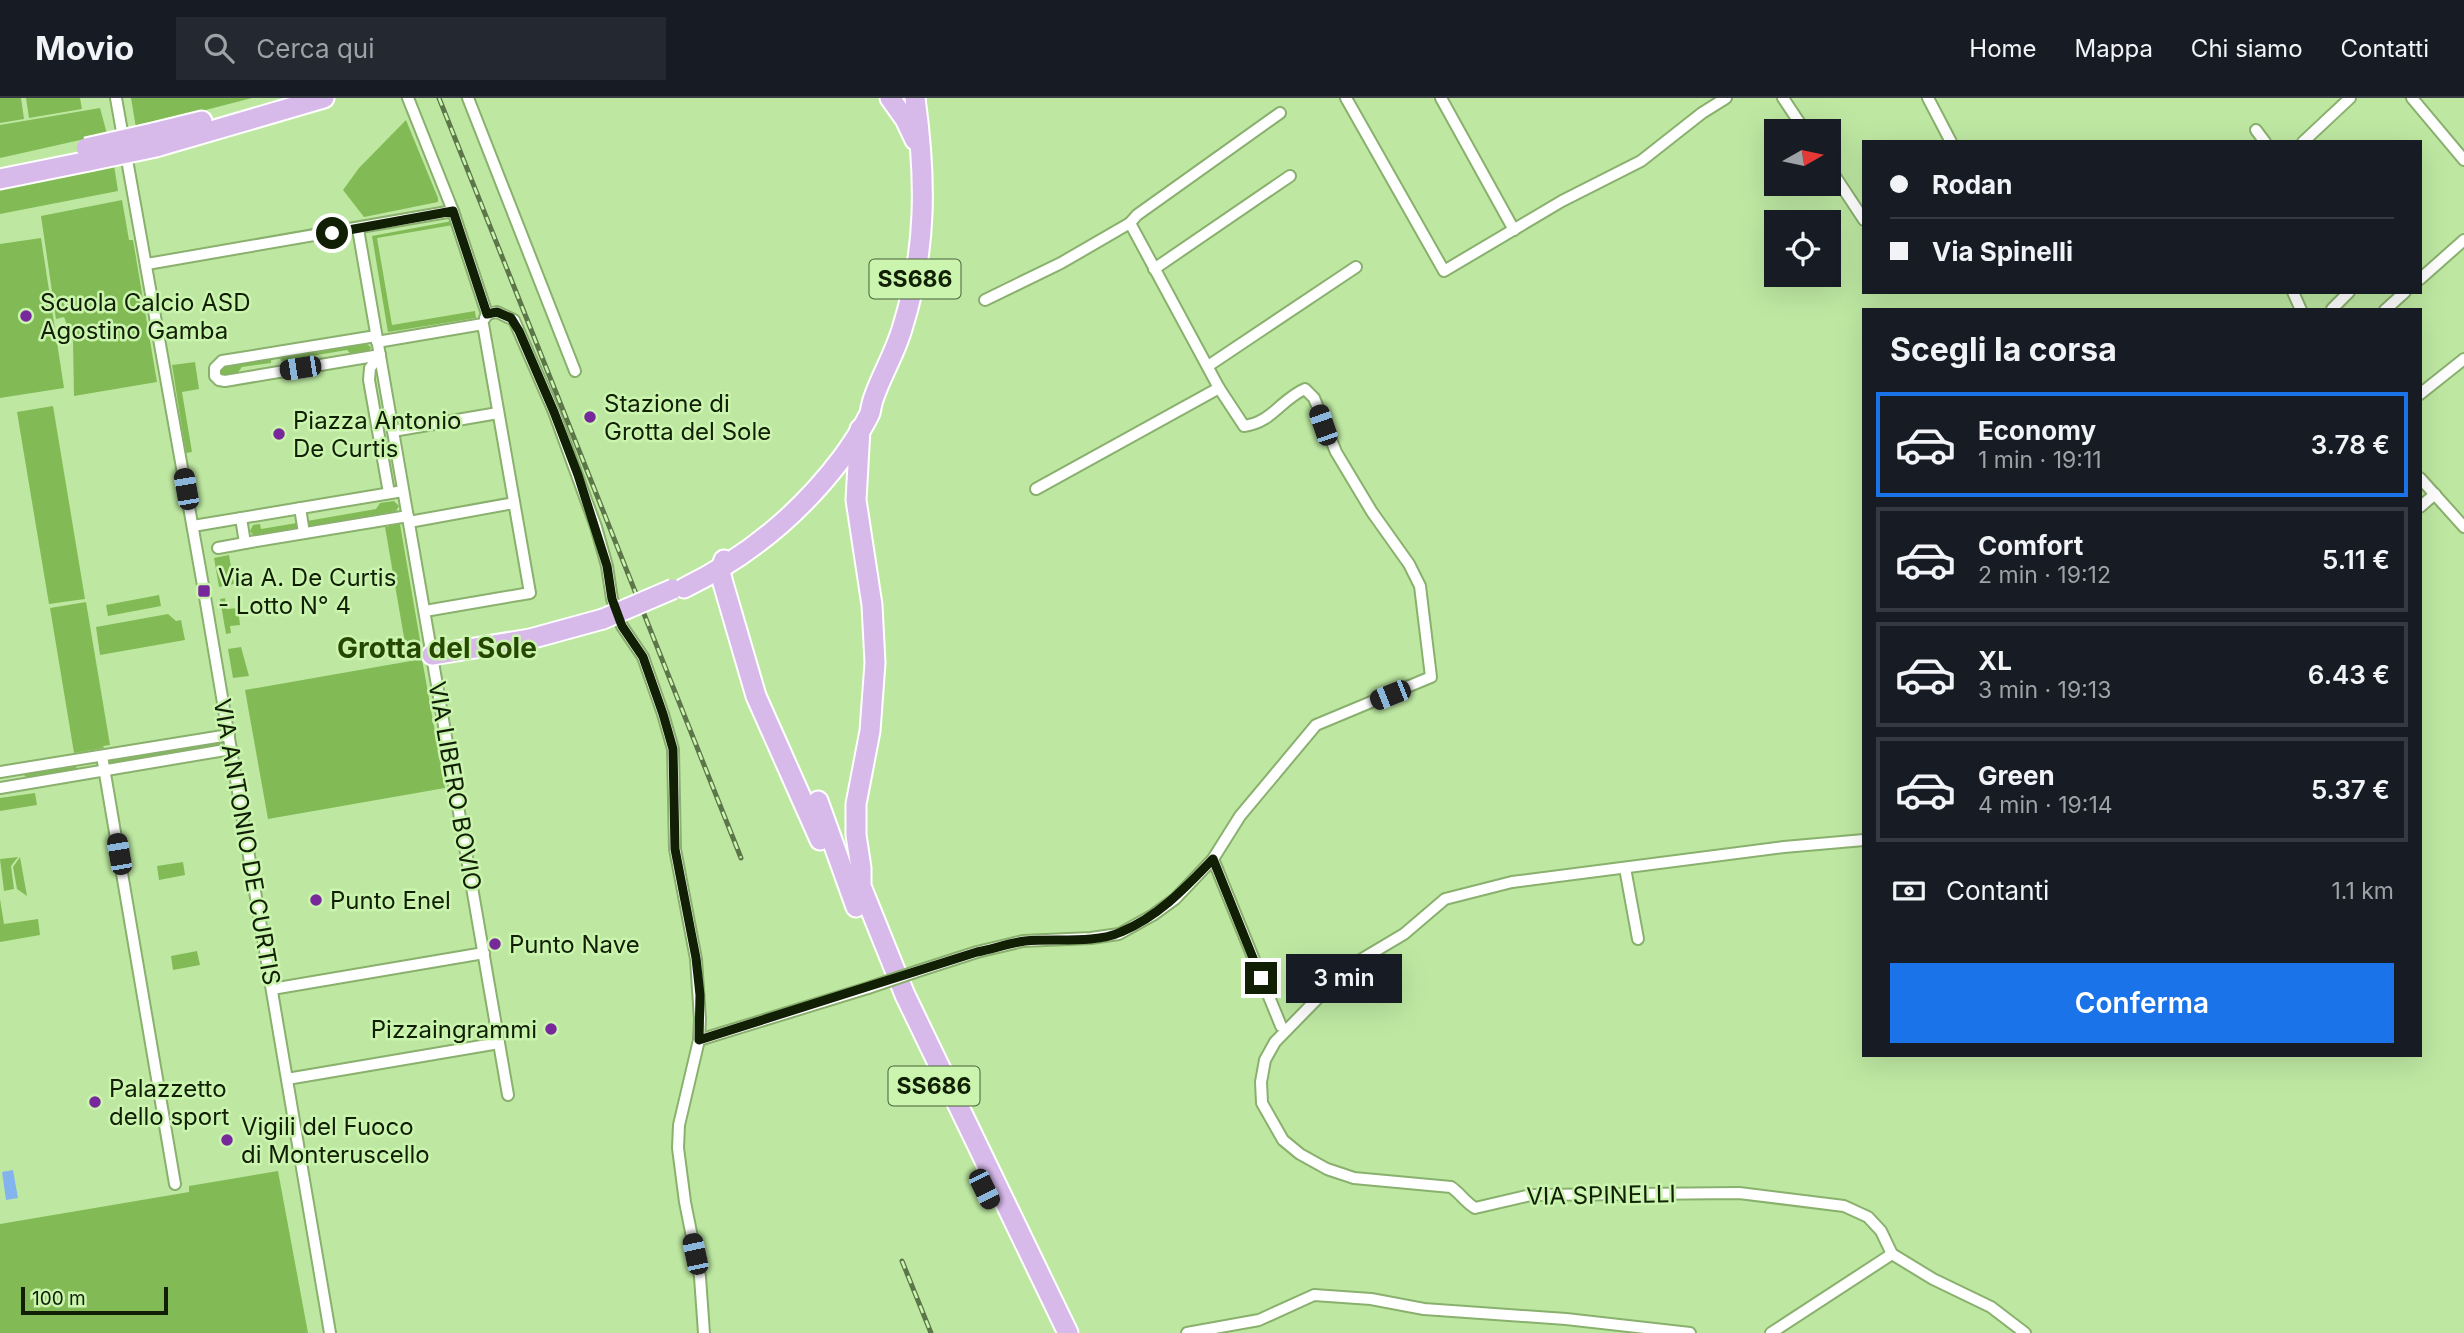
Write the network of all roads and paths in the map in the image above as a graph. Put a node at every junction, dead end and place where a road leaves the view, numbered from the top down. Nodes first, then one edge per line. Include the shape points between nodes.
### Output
1 (116, 98) edge
2 (280, 98) edge
3 (324, 98) edge
4 (408, 98) edge
5 (468, 98) edge
6 (890, 98) edge
7 (915, 98) edge
8 (1346, 98) edge
9 (1441, 98) edge
10 (1726, 98) edge
11 (1783, 98) edge
12 (1928, 98) edge
13 (2350, 98) edge
14 (2412, 98) edge
15 (1280, 113) dead end
16 (1797, 119) edge
17 (2256, 130) dead end
18 (154, 140) junction
19 (1950, 140) edge
20 (2264, 140) edge
21 (2305, 140) edge
22 (923, 153) junction
23 (88, 155) junction
24 (2464, 160) edge
25 (0, 166) edge
26 (1290, 176) dead end
27 (0, 179) edge
28 (1841, 185) edge
29 (453, 211) junction
30 (1862, 217) edge
31 (1130, 223) junction
32 (358, 229) junction
33 (1514, 230) junction
34 (2464, 240) edge
35 (147, 264) junction
36 (1356, 267) dead end
37 (1154, 269) junction
38 (2422, 277) edge
39 (2347, 294) edge
40 (2401, 294) edge
41 (985, 300) dead end
42 (2333, 308) edge
43 (2387, 308) edge
44 (485, 319) junction
45 (377, 339) junction
46 (273, 353) junction
47 (380, 355) junction
48 (2464, 359) edge
49 (1208, 366) junction
50 (575, 371) dead end
51 (276, 372) junction
52 (1219, 388) junction
53 (2422, 392) edge
54 (873, 398) junction
55 (498, 413) junction
56 (860, 429) junction
57 (393, 431) junction
58 (2422, 480) edge
59 (816, 481) junction
60 (1036, 489) dead end
61 (403, 491) junction
62 (388, 493) junction
63 (2435, 494) junction
64 (856, 500) junction
65 (514, 503) junction
66 (2422, 504) edge
67 (300, 508) junction
68 (2460, 513) edge
69 (241, 518) junction
70 (409, 519) junction
71 (193, 526) junction
72 (2464, 527) edge
73 (304, 533) junction
74 (245, 543) junction
75 (218, 548) dead end
76 (724, 562) junction
77 (679, 589) junction
78 (727, 597) junction
79 (425, 611) junction
80 (432, 655) junction
81 (229, 735) junction
82 (231, 749) junction
83 (102, 756) junction
84 (20, 768) junction
85 (105, 770) junction
86 (0, 772) edge
87 (22, 784) junction
88 (0, 788) edge
89 (818, 801) dead end
90 (1862, 840) edge
91 (1213, 859) junction
92 (1625, 868) junction
93 (855, 888) junction
94 (1638, 939) dead end
95 (484, 953) junction
96 (272, 989) junction
97 (1282, 1029) junction
98 (699, 1040) junction
99 (499, 1043) junction
100 (287, 1079) junction
101 (508, 1095) dead end
102 (175, 1184) dead end
103 (1892, 1254) junction
104 (1033, 1275) junction
105 (330, 1333) edge
106 (704, 1333) edge
107 (1055, 1333) edge
108 (1068, 1333) edge
109 (1187, 1333) edge
110 (1690, 1333) edge
111 (1771, 1333) edge
112 (2025, 1333) edge

1 - 35 street, VIA ANTONIO DE CURTIS
2 - 18 highway
3 - 18 highway
4 - 29 street
5 - 50 street
6 - 22 highway
7 - 22 highway, SS686
8 - 33 street via 1444,271
9 - 33 street
10 - 33 street via 1642,160
11 - 16 street
12 - 19 street
13 - 21 street
14 - 24 street
15 - 31 street
17 - 20 street
18 - 23 highway, bridge
22 - 54 highway, SS686 via 922,236 914,286 902,331
23 - 25 highway
23 - 27 highway
26 - 37 street
28 - 30 street
29 - 32 street
29 - 44 street
31 - 37 street
31 - 41 street
32 - 35 street
32 - 45 street, VIA LIBERO BOVIO
34 - 38 street
35 - 71 street, VIA ANTONIO DE CURTIS
36 - 49 street
37 - 49 street
39 - 42 street
40 - 43 street
44 - 45 street
44 - 55 street
44 - 98 street via 497,312 511,318 519,331 583,488 622,626 643,657 663,714 673,749 675,849 696,958
45 - 46 street
45 - 47 street, VIA LIBERO BOVIO
46 - 51 street
46 - 51 street via 222,361 214,373 225,381
47 - 51 street
47 - 57 street, VIA LIBERO BOVIO
47 - 62 street via 368,374
48 - 53 street
49 - 52 street
52 - 60 street
52 - 91 street via 1244,426 1276,413 1305,389 1314,398 1336,452 1420,586 1431,677 1315,725 1240,816
54 - 56 highway, SS686
54 - 59 highway, SS686
55 - 57 street
55 - 65 street
56 - 59 highway, SS686
56 - 64 highway, SS686
57 - 61 street, VIA LIBERO BOVIO
58 - 63 street
59 - 64 highway via 839,481
59 - 76 highway, SS686 via 789,511
61 - 62 street
61 - 70 street, VIA LIBERO BOVIO
62 - 67 street
63 - 66 street
63 - 68 street
64 - 93 highway, SS686 via 872,605 875,663 870,731 856,804 861,868
65 - 70 street
65 - 79 street via 530,593
67 - 69 street
67 - 73 street
68 - 72 street
69 - 71 street
69 - 74 street
70 - 73 street
70 - 79 street, VIA LIBERO BOVIO
71 - 81 street, VIA ANTONIO DE CURTIS
73 - 74 street
74 - 75 street
76 - 77 highway, SS686 via 681,581
76 - 78 highway, SS686
77 - 78 highway, SS686 via 709,586
77 - 80 highway, SS686, bridge via 603,619 530,639
78 - 93 highway, SS686 via 762,711 836,875
79 - 80 street, VIA LIBERO BOVIO
80 - 95 street, VIA LIBERO BOVIO
81 - 82 street, VIA ANTONIO DE CURTIS
81 - 83 street
82 - 85 street
82 - 96 street, VIA ANTONIO DE CURTIS
83 - 84 street
83 - 85 street
84 - 86 street
84 - 87 street
85 - 87 street
85 - 102 street
87 - 88 street
89 - 93 highway, SS686
90 - 92 street
91 - 97 street
91 - 98 street, bridge via 1175,899 1119,933 1023,941 977,952
92 - 94 street
92 - 97 street via 1512,882 1445,899 1404,934 1362,959
93 - 104 highway, SS686 via 908,1031
95 - 96 street
95 - 99 street, VIA LIBERO BOVIO
96 - 100 street, VIA ANTONIO DE CURTIS
97 - 103 street, VIA SPINELLI via 1265,1060 1262,1103 1283,1140 1341,1175 1451,1187 1475,1208 1531,1195 1735,1193 1844,1206 1868,1217
98 - 106 street via 678,1148 700,1277
99 - 100 street
99 - 101 street, VIA LIBERO BOVIO
100 - 105 street, VIA ANTONIO DE CURTIS
103 - 111 street
103 - 112 street via 1991,1307
104 - 107 highway, SS686
104 - 108 highway, SS686
109 - 110 street via 1259,1320 1314,1295

